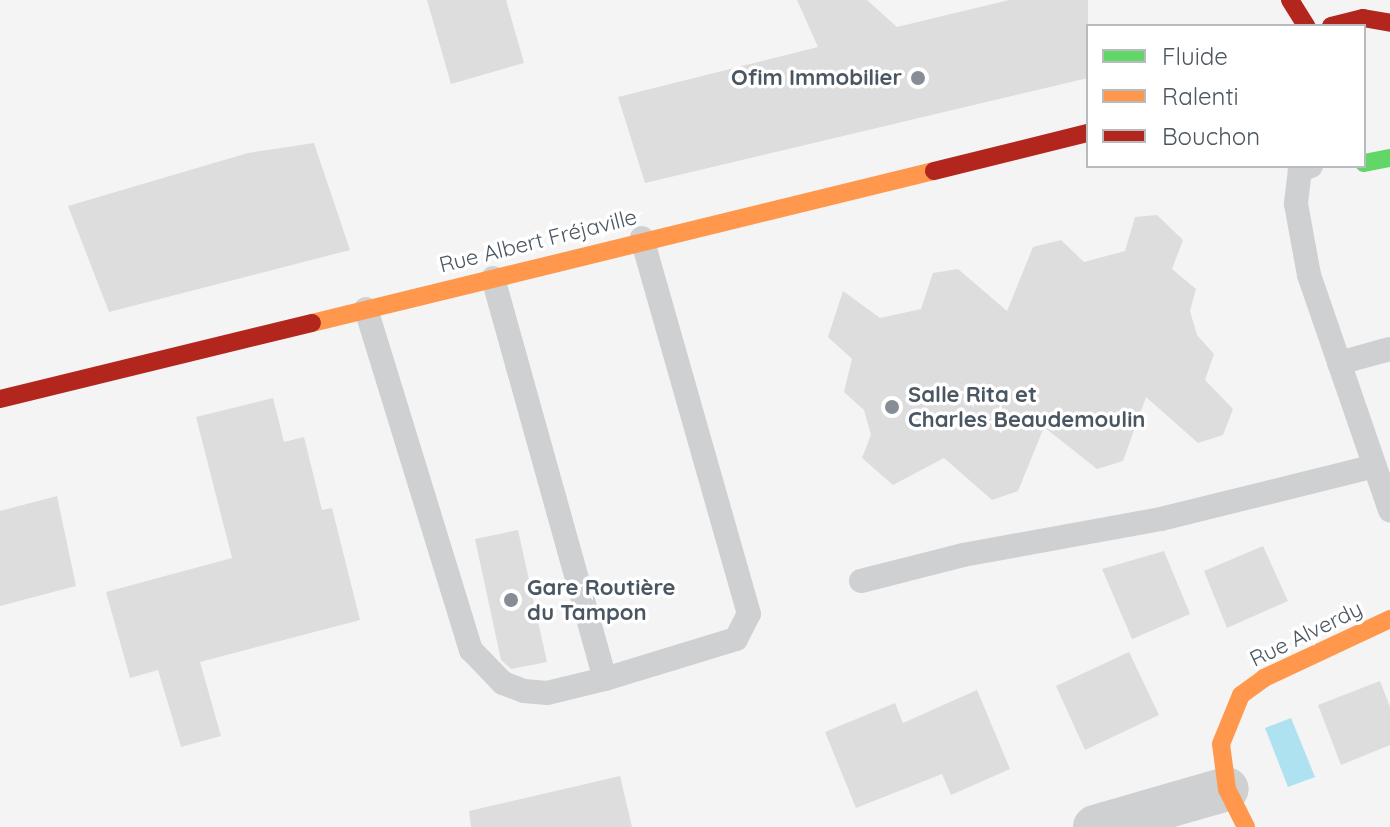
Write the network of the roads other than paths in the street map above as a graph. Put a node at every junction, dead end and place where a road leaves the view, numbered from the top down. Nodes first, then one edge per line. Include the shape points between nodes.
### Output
1 (1290, 0) edge
2 (1341, 6) dead end
3 (1363, 18) junction
4 (1390, 23) edge
5 (1305, 24) edge
6 (1339, 24) edge
7 (1086, 133) edge
8 (1390, 158) edge
9 (1366, 163) edge
10 (1306, 168) edge
11 (642, 238) junction
12 (493, 278) junction
13 (366, 309) junction
14 (1390, 349) edge
15 (1339, 363) junction
16 (0, 399) edge
17 (1375, 466) junction
18 (1390, 510) edge
19 (861, 581) dead end
20 (1390, 619) edge
21 (605, 679) junction
22 (1236, 808) edge
23 (1095, 827) edge

1 - 5 street
2 - 3 street
3 - 4 street
3 - 6 street
7 - 11 street, Rue Albert Fréjaville
8 - 9 street
10 - 15 lane via 1300,170 1296,204 1309,275
11 - 12 street, Rue Albert Fréjaville
11 - 21 lane via 749,614 736,639
12 - 13 street, Rue Albert Fréjaville
12 - 21 lane
13 - 16 street, Rue Albert Fréjaville
13 - 21 lane via 471,650 503,683 524,691 547,693
14 - 15 lane
15 - 17 lane
17 - 18 lane
17 - 19 lane via 1161,519 963,555
20 - 22 street, Rue Alverdy via 1264,678 1241,695 1221,744
22 - 23 street

